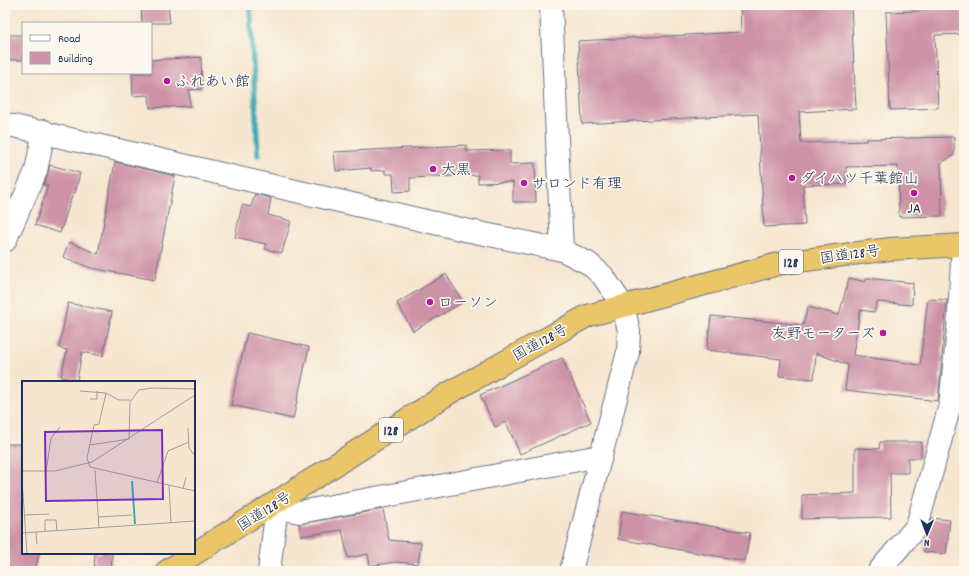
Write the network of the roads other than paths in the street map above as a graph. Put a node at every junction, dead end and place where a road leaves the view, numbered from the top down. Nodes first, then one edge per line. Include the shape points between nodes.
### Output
1 (551, 5) edge
2 (5, 124) edge
3 (44, 131) junction
4 (5, 241) edge
5 (963, 245) edge
6 (562, 250) junction
7 (624, 306) junction
8 (600, 456) junction
9 (271, 507) junction
10 (195, 554) edge
11 (195, 554) edge
12 (167, 571) edge
13 (269, 571) edge
14 (571, 571) edge
15 (879, 571) edge

1 - 6 street
2 - 3 street
3 - 4 street via 36,171
3 - 6 street via 465,230
5 - 7 highway, 国道128号 / 128 via 890,249 782,263
5 - 15 street via 950,405 917,526
6 - 7 street via 588,263 603,276
7 - 8 street via 629,331 628,352
7 - 9 highway, 国道128号 / 128 via 587,316 449,393
8 - 9 street via 300,512
8 - 14 street
9 - 10 highway, 国道128号 / 128
9 - 13 street via 275,522
11 - 12 highway, 国道128号 / 128

